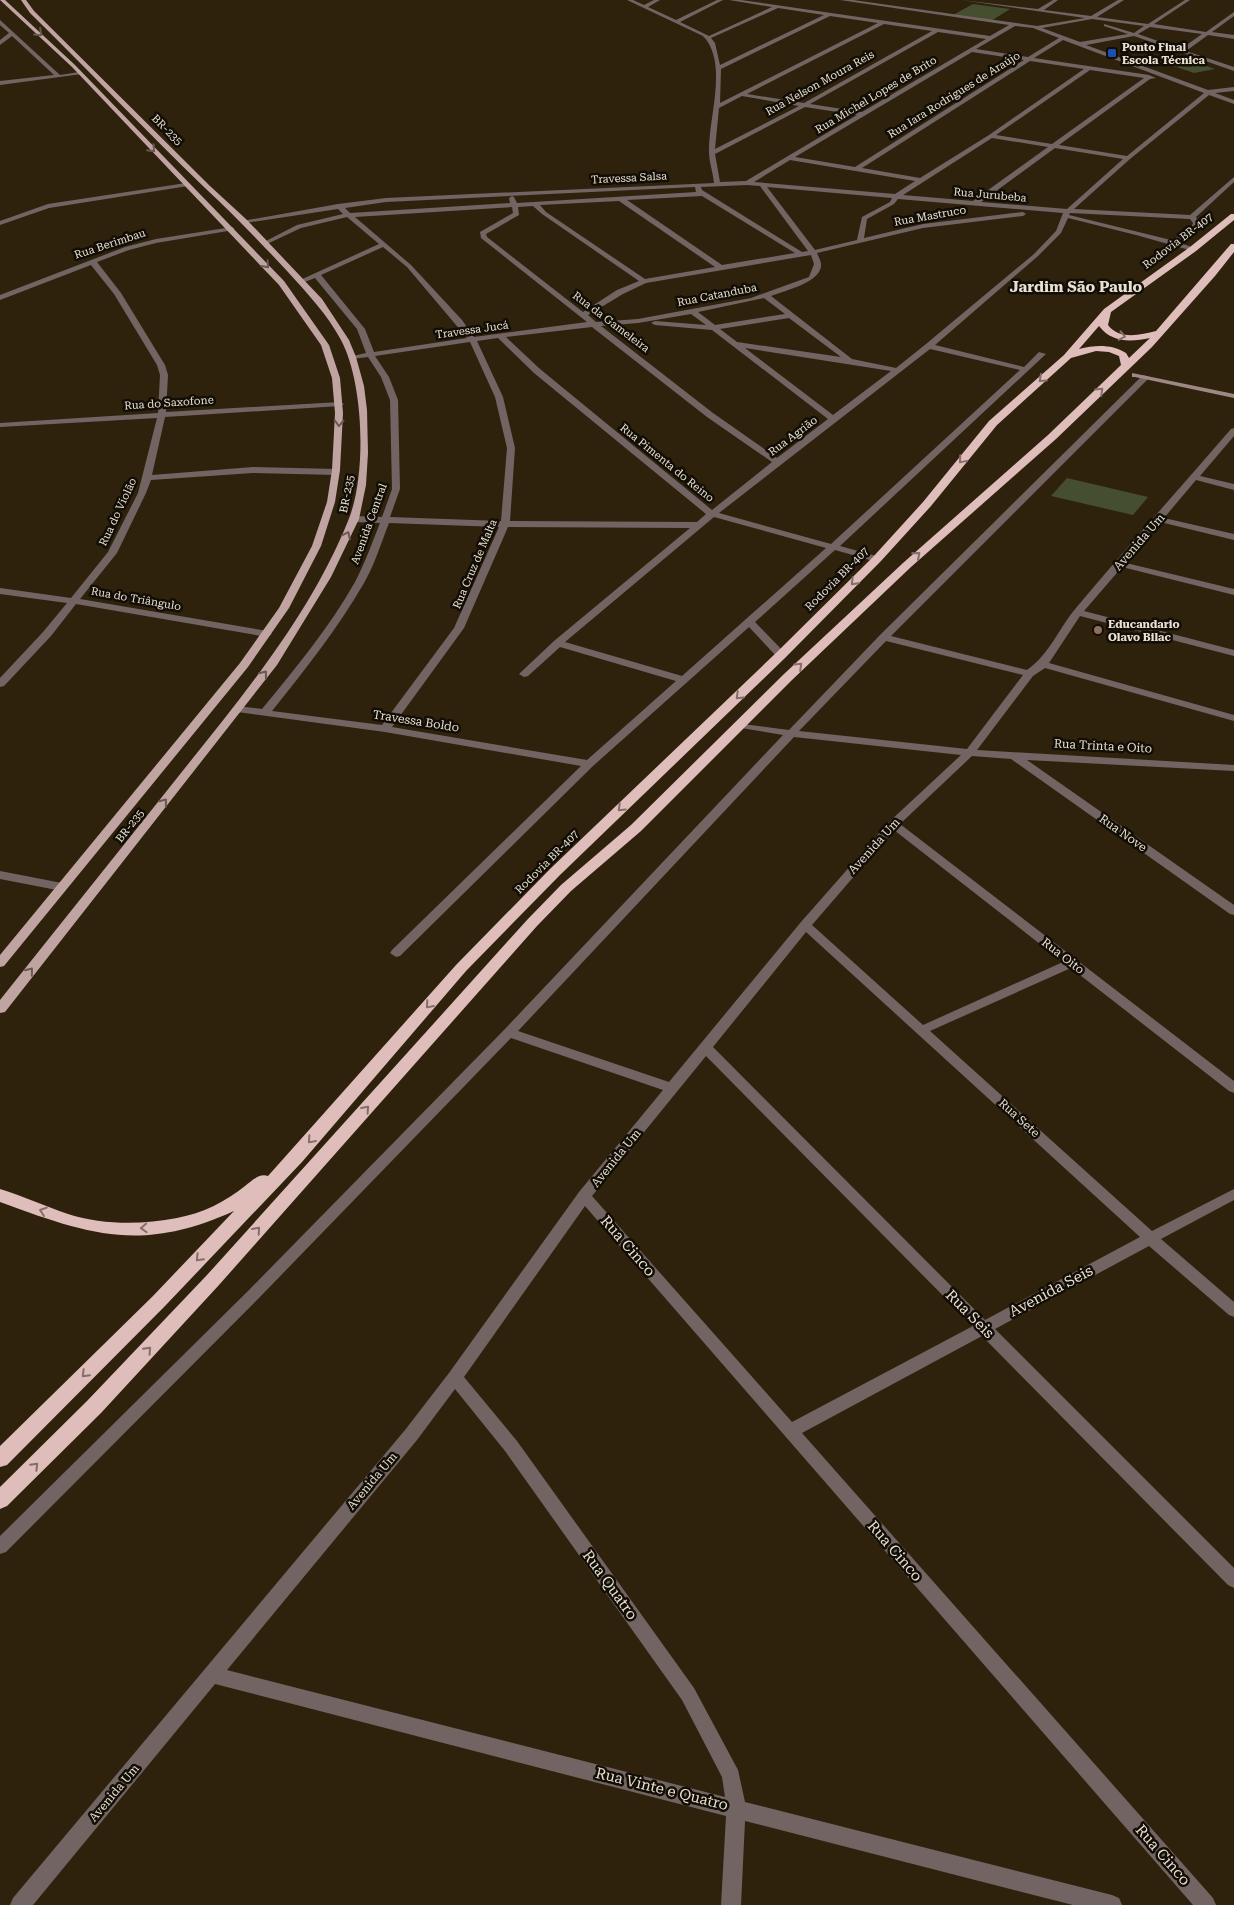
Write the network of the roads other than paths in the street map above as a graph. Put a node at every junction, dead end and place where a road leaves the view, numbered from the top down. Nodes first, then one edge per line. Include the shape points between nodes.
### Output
1 (2, 0) edge
2 (23, 0) edge
3 (629, 0) edge
4 (658, 0) edge
5 (721, 0) edge
6 (732, 0) edge
7 (842, 0) edge
8 (963, 0) edge
9 (1056, 0) edge
10 (1122, 0) edge
11 (1188, 0) edge
12 (987, 1) edge
13 (778, 6) junction
14 (643, 7) junction
15 (908, 9) junction
16 (1040, 10) junction
17 (830, 14) junction
18 (900, 14) dead end
19 (1234, 14) edge
20 (891, 18) dead end
21 (1091, 19) junction
22 (0, 22) edge
23 (676, 22) junction
24 (883, 22) junction
25 (1015, 24) junction
26 (1150, 26) junction
27 (1034, 27) junction
28 (937, 30) junction
29 (12, 33) junction
30 (1208, 33) junction
31 (1134, 35) junction
32 (710, 37) junction
33 (1234, 37) edge
34 (991, 38) junction
35 (1064, 38) junction
36 (0, 43) edge
37 (1080, 44) junction
38 (970, 50) junction
39 (1182, 52) junction
40 (1029, 59) junction
41 (718, 68) junction
42 (1089, 68) junction
43 (1233, 68) edge
44 (79, 74) junction
45 (58, 76) junction
46 (1149, 77) junction
47 (1176, 81) junction
48 (0, 83) edge
49 (1234, 88) edge
50 (1209, 92) junction
51 (744, 95) junction
52 (1234, 102) edge
53 (804, 105) junction
54 (717, 107) junction
55 (862, 114) junction
56 (991, 136) junction
57 (1055, 146) junction
58 (712, 153) junction
59 (790, 158) junction
60 (1128, 158) junction
61 (856, 169) junction
62 (1234, 179) edge
63 (921, 180) junction
64 (747, 183) junction
65 (717, 184) junction
66 (762, 184) junction
67 (186, 185) junction
68 (698, 189) junction
69 (511, 195) junction
70 (897, 196) junction
71 (618, 198) junction
72 (534, 203) junction
73 (975, 203) junction
74 (514, 204) junction
75 (338, 206) junction
76 (1067, 214) junction
77 (347, 215) junction
78 (1234, 216) edge
79 (1192, 217) junction
80 (245, 220) junction
81 (0, 223) edge
82 (232, 229) junction
83 (860, 240) junction
84 (265, 243) junction
85 (1171, 243) junction
86 (384, 244) junction
87 (1234, 246) edge
88 (1193, 249) junction
89 (813, 252) junction
90 (800, 254) junction
91 (92, 261) junction
92 (721, 268) junction
93 (317, 275) junction
94 (302, 281) junction
95 (644, 281) junction
96 (766, 296) junction
97 (0, 298) edge
98 (692, 311) junction
99 (1107, 311) junction
100 (583, 315) junction
101 (791, 315) junction
102 (638, 321) junction
103 (596, 324) junction
104 (713, 328) junction
105 (1160, 333) junction
106 (501, 337) junction
107 (473, 341) junction
108 (334, 342) junction
109 (733, 344) junction
110 (929, 346) junction
111 (1042, 354) dead end
112 (371, 355) junction
113 (352, 357) junction
114 (1067, 357) junction
115 (850, 361) junction
116 (1126, 366) junction
117 (1024, 369) junction
118 (896, 370) junction
119 (1140, 376) joint
120 (1234, 396) edge
121 (340, 404) junction
122 (162, 414) junction
123 (833, 419) junction
124 (0, 425) edge
125 (1232, 437) edge
126 (777, 462) junction
127 (336, 472) junction
128 (1193, 477) junction
129 (147, 478) junction
130 (1234, 487) edge
131 (712, 514) junction
132 (354, 519) junction
133 (1158, 519) junction
134 (385, 520) junction
135 (506, 524) junction
136 (698, 525) junction
137 (1234, 537) edge
138 (833, 548) junction
139 (877, 559) junction
140 (1120, 564) junction
141 (0, 591) edge
142 (1234, 592) edge
143 (75, 601) junction
144 (1078, 612) junction
145 (750, 622) junction
146 (267, 634) junction
147 (884, 637) junction
148 (558, 643) junction
149 (1234, 653) edge
150 (781, 655) junction
151 (1043, 664) junction
152 (524, 674) dead end
153 (1030, 674) junction
154 (685, 680) junction
155 (0, 684) edge
156 (237, 709) junction
157 (265, 713) junction
158 (1234, 718) edge
159 (739, 725) junction
160 (385, 729) junction
161 (790, 734) junction
162 (970, 752) junction
163 (1013, 755) junction
164 (589, 764) junction
165 (1231, 769) edge
166 (893, 824) junction
167 (0, 876) edge
168 (62, 887) junction
169 (1234, 911) edge
170 (805, 925) junction
171 (396, 953) dead end
172 (1072, 962) junction
173 (0, 963) edge
174 (0, 1009) edge
175 (922, 1030) junction
176 (509, 1033) junction
177 (706, 1048) junction
178 (672, 1088) junction
179 (1234, 1088) edge
180 (296, 1158) junction
181 (1234, 1194) edge
182 (0, 1195) edge
183 (584, 1196) junction
184 (1150, 1238) junction
185 (1234, 1310) edge
186 (983, 1327) junction
187 (455, 1378) junction
188 (790, 1431) junction
189 (0, 1459) edge
190 (0, 1500) edge
191 (0, 1547) edge
192 (1234, 1580) edge
193 (212, 1675) junction
194 (736, 1808) junction
195 (20, 1905) edge
196 (731, 1905) edge
197 (1112, 1905) edge
198 (1206, 1905) edge

1 -> 44 main road, BR-235 / BR-235
2 - 80 main road, BR-235 / BR-235 via 208,187
3 - 14 street
4 - 14 street
5 - 23 street
6 - 13 street
7 - 15 street
8 - 12 street
9 - 16 street
10 - 21 street
11 - 26 street
12 - 16 street
13 - 17 street
13 - 32 street
14 - 23 street
15 - 18 street
15 - 25 street
16 - 21 street
17 - 24 street
17 - 41 street
19 - 30 street
20 - 24 street
21 - 26 street
21 - 27 street
21 - 31 street
22 - 29 street
23 - 32 street
24 - 28 street
24 - 51 street
25 - 27 street
25 - 34 street, Rua Michel Lopes de Brito
26 - 30 street
26 - 31 street
27 - 35 street
28 - 34 street
28 - 53 street, Rua Nelson Moura Reis
29 - 36 street
29 - 45 street
30 - 33 street
30 - 39 street
31 - 37 street
31 - 39 street
32 - 41 street
34 - 38 street, Rua Michel Lopes de Brito
35 - 37 street
35 - 40 street, Rua Iara Rodrigues de Araújo
37 - 47 street
38 - 40 street
38 - 55 street, Rua Michel Lopes de Brito
39 - 43 street
40 - 42 street
40 - 61 street, Rua Iara Rodrigues de Araújo
41 - 54 street
42 - 46 street
42 - 56 street, Rua Mastruco
44 - 45 street
44 -> 67 main road, BR-235 / BR-235
45 - 48 street
46 - 47 street
46 - 57 street
47 - 50 street
49 - 50 street
50 - 52 street
50 - 60 street, Rua Agrião
51 - 53 street
51 - 54 street
53 - 55 street
53 - 58 street, Rua Nelson Moura Reis
54 - 58 street
55 - 59 street, Rua Michel Lopes de Brito
56 - 57 street
56 - 63 street, Rua Mastruco
57 - 60 street
57 - 73 street
58 - 65 street
59 - 61 street
59 - 64 street, Rua Michel Lopes de Brito
60 - 76 street, Rua Agrião
61 - 63 street
62 - 79 street
63 - 70 street, Rua Mastruco
64 - 65 street, Travessa Salsa
64 - 66 street, Rua Jurubeba
65 - 68 street, Travessa Salsa
66 - 70 street, Rua Jurubeba
66 - 89 street
67 - 81 street via 48,206
67 - 82 main road, BR-235 / BR-235
68 - 69 street, Travessa Salsa
68 - 71 street, Travessa Salsa
68 - 90 street
69 - 74 street
69 - 75 street via 386,200
70 - 73 street, Rua Jurubeba
70 - 83 street, Rua Mastruco via 892,203 864,218
71 - 72 street, Travessa Salsa
71 - 92 street
72 - 74 street, Travessa Salsa
72 - 95 street
73 - 76 street, Rua Jurubeba
74 - 77 street, Travessa Salsa
74 - 100 street, Rua da Gameleira via 517,214 482,233 484,238
75 - 77 street, Rua Cruz de Malta
75 - 80 street
76 - 79 street, Rua Jurubeba
76 - 83 street, Rua Mastruco via 997,216 923,226
76 - 85 street
76 - 110 street, Rua Agrião via 1059,232 1036,255
77 - 84 street, Travessa Salsa via 299,226
77 - 86 street, Rua Cruz de Malta
78 - 88 highway, Rodovia BR-407
79 - 85 street via 1196,223 1193,231
80 - 84 main road, BR-235 / BR-235
82 - 91 street, Rua Berimbau via 141,244
82 -> 108 main road, BR-235 / BR-235
83 - 89 street
84 - 94 main road, BR-235 / BR-235
85 - 88 street
86 - 93 street
86 - 107 street, Rua Cruz de Malta via 436,294
87 - 105 highway
88 - 99 highway, Rodovia BR-407
89 - 90 street
89 - 96 street, Rua Catanduba via 818,264 812,278
90 - 92 street
91 - 97 street, Rua Berimbau
91 - 122 street, Rua do Violão via 117,293 161,365 164,375
92 - 95 street
93 - 94 street
93 - 112 street, Avenida Central via 361,329
94 - 108 main road, BR-235 / BR-235 via 319,301
95 - 100 street
96 - 98 street, Rua Catanduba
96 - 101 street
98 - 102 street, Rua Catanduba
98 - 104 street
99 -> 105 highway via 1103,326 1114,334 1130,338
99 - 114 highway, Rodovia BR-407
100 - 103 street, Rua da Gameleira
101 - 104 street
101 - 115 street
102 - 103 street, Rua Catanduba
102 - 104 street
103 - 106 street, Travessa Jucá
103 - 126 street, Rua da Gameleira via 710,415
104 - 109 street
105 - 116 highway
106 - 107 street, Travessa Jucá
106 - 131 street, Rua Pimenta do Reino
107 - 112 street, Travessa Jucá
107 - 135 street, Rua Cruz de Malta via 499,397 506,422 510,448
108 - 113 main road, BR-235 / BR-235
108 - 121 main road, BR-235 / BR-235 via 332,362
109 - 115 street
109 - 123 street
110 - 117 street
110 - 118 street, Rua Agrião
111 - 117 street
112 - 113 street, Travessa Jucá
112 - 134 street, Avenida Central via 394,400 396,489
113 - 132 main road, BR-235 / BR-235 via 360,386 364,454 362,485
114 - 116 highway via 1089,349 1111,350 1123,355
114 -> 139 highway, Rodovia BR-407 via 993,423
115 - 118 street
159 -> 116 highway via 907,565 1052,437
117 - 138 street
118 - 123 street, Rua Agrião
119 - 120 street
119 - 147 street
121 - 122 street, Rua do Saxofone
121 -> 127 main road, BR-235 / BR-235
122 - 124 street, Rua do Saxofone
122 - 129 street, Rua do Violão
123 - 126 street, Rua Agrião
125 - 128 street, Avenida Um
126 - 131 street, Rua Agrião
127 - 129 street via 254,470
127 - 146 main road, BR-235 / BR-235 via 326,519 314,550
128 - 130 street
128 - 133 street, Avenida Um
129 - 143 street, Rua do Violão via 112,553
131 - 136 street, Rua Agrião
131 - 138 street, Rua Pimenta do Reino
132 - 134 street
156 -> 132 main road, BR-235 / BR-235 via 272,665 326,577
133 - 137 street
133 - 140 street, Avenida Um
134 - 135 street
134 - 157 street, Avenida Central via 359,583 308,659
135 - 136 street
135 - 160 street, Rua Cruz de Malta via 459,628
136 - 148 street, Rua Agrião
138 - 139 street, Rua Pimenta do Reino
138 - 145 street
139 -> 150 highway, Rodovia BR-407
140 - 142 street
140 - 144 street, Avenida Um
141 - 143 street, Rua do Triângulo
143 - 146 street, Rua do Triângulo
143 - 155 street, Rua do Violão
144 - 149 street
144 - 151 street, Avenida Um
145 - 150 street
145 - 154 street
146 - 168 main road, BR-235 / BR-235
147 - 153 street
147 - 161 street
148 - 152 street, Rua Agrião
148 - 154 street
150 -> 180 highway, Rodovia BR-407 via 555,872 461,968
151 - 153 street, Avenida Um
151 - 158 street
153 - 162 street, Avenida Um
154 - 164 street
156 - 157 street, Travessa Boldo
174 -> 156 main road, BR-235 / BR-235
157 - 160 street, Travessa Boldo
159 - 161 street, Rua Trinta e Oito
190 -> 159 highway via 94,1407 214,1280 532,923 566,888 636,828
160 - 164 street, Travessa Boldo
161 - 162 street, Rua Trinta e Oito
161 - 176 street
162 - 163 street, Rua Trinta e Oito
162 - 166 street, Avenida Um
163 - 165 street, Rua Trinta e Oito
163 - 169 street, Rua Nove
164 - 171 street
166 - 170 street, Avenida Um
166 - 172 street, Rua Oito
167 - 168 street
168 - 173 main road, BR-235 / BR-235
170 - 175 street, Rua Sete
170 - 177 street, Avenida Um
172 - 175 street
172 - 179 street, Rua Oito
175 - 184 street, Rua Sete
176 - 178 street
176 - 191 street
177 - 178 street, Avenida Um
177 - 186 street, Rua Seis
178 - 183 street, Avenida Um
180 -> 182 highway via 232,1205 203,1218 158,1227 86,1225
180 -> 189 highway via 159,1301
181 - 184 street, Avenida Seis
183 - 187 street, Avenida Um
183 - 188 street, Rua Cinco
184 - 185 street, Rua Sete
184 - 186 street, Avenida Seis
186 - 188 street, Avenida Seis
186 - 192 street, Rua Seis
187 - 193 street, Avenida Um
187 - 194 street, Rua Quatro via 511,1446 688,1694 731,1776
188 - 198 street, Rua Cinco
193 - 194 street, Rua Vinte e Quatro
193 - 195 street, Avenida Um
194 - 196 street, Rua Quatro
194 - 197 street, Rua Vinte e Quatro

